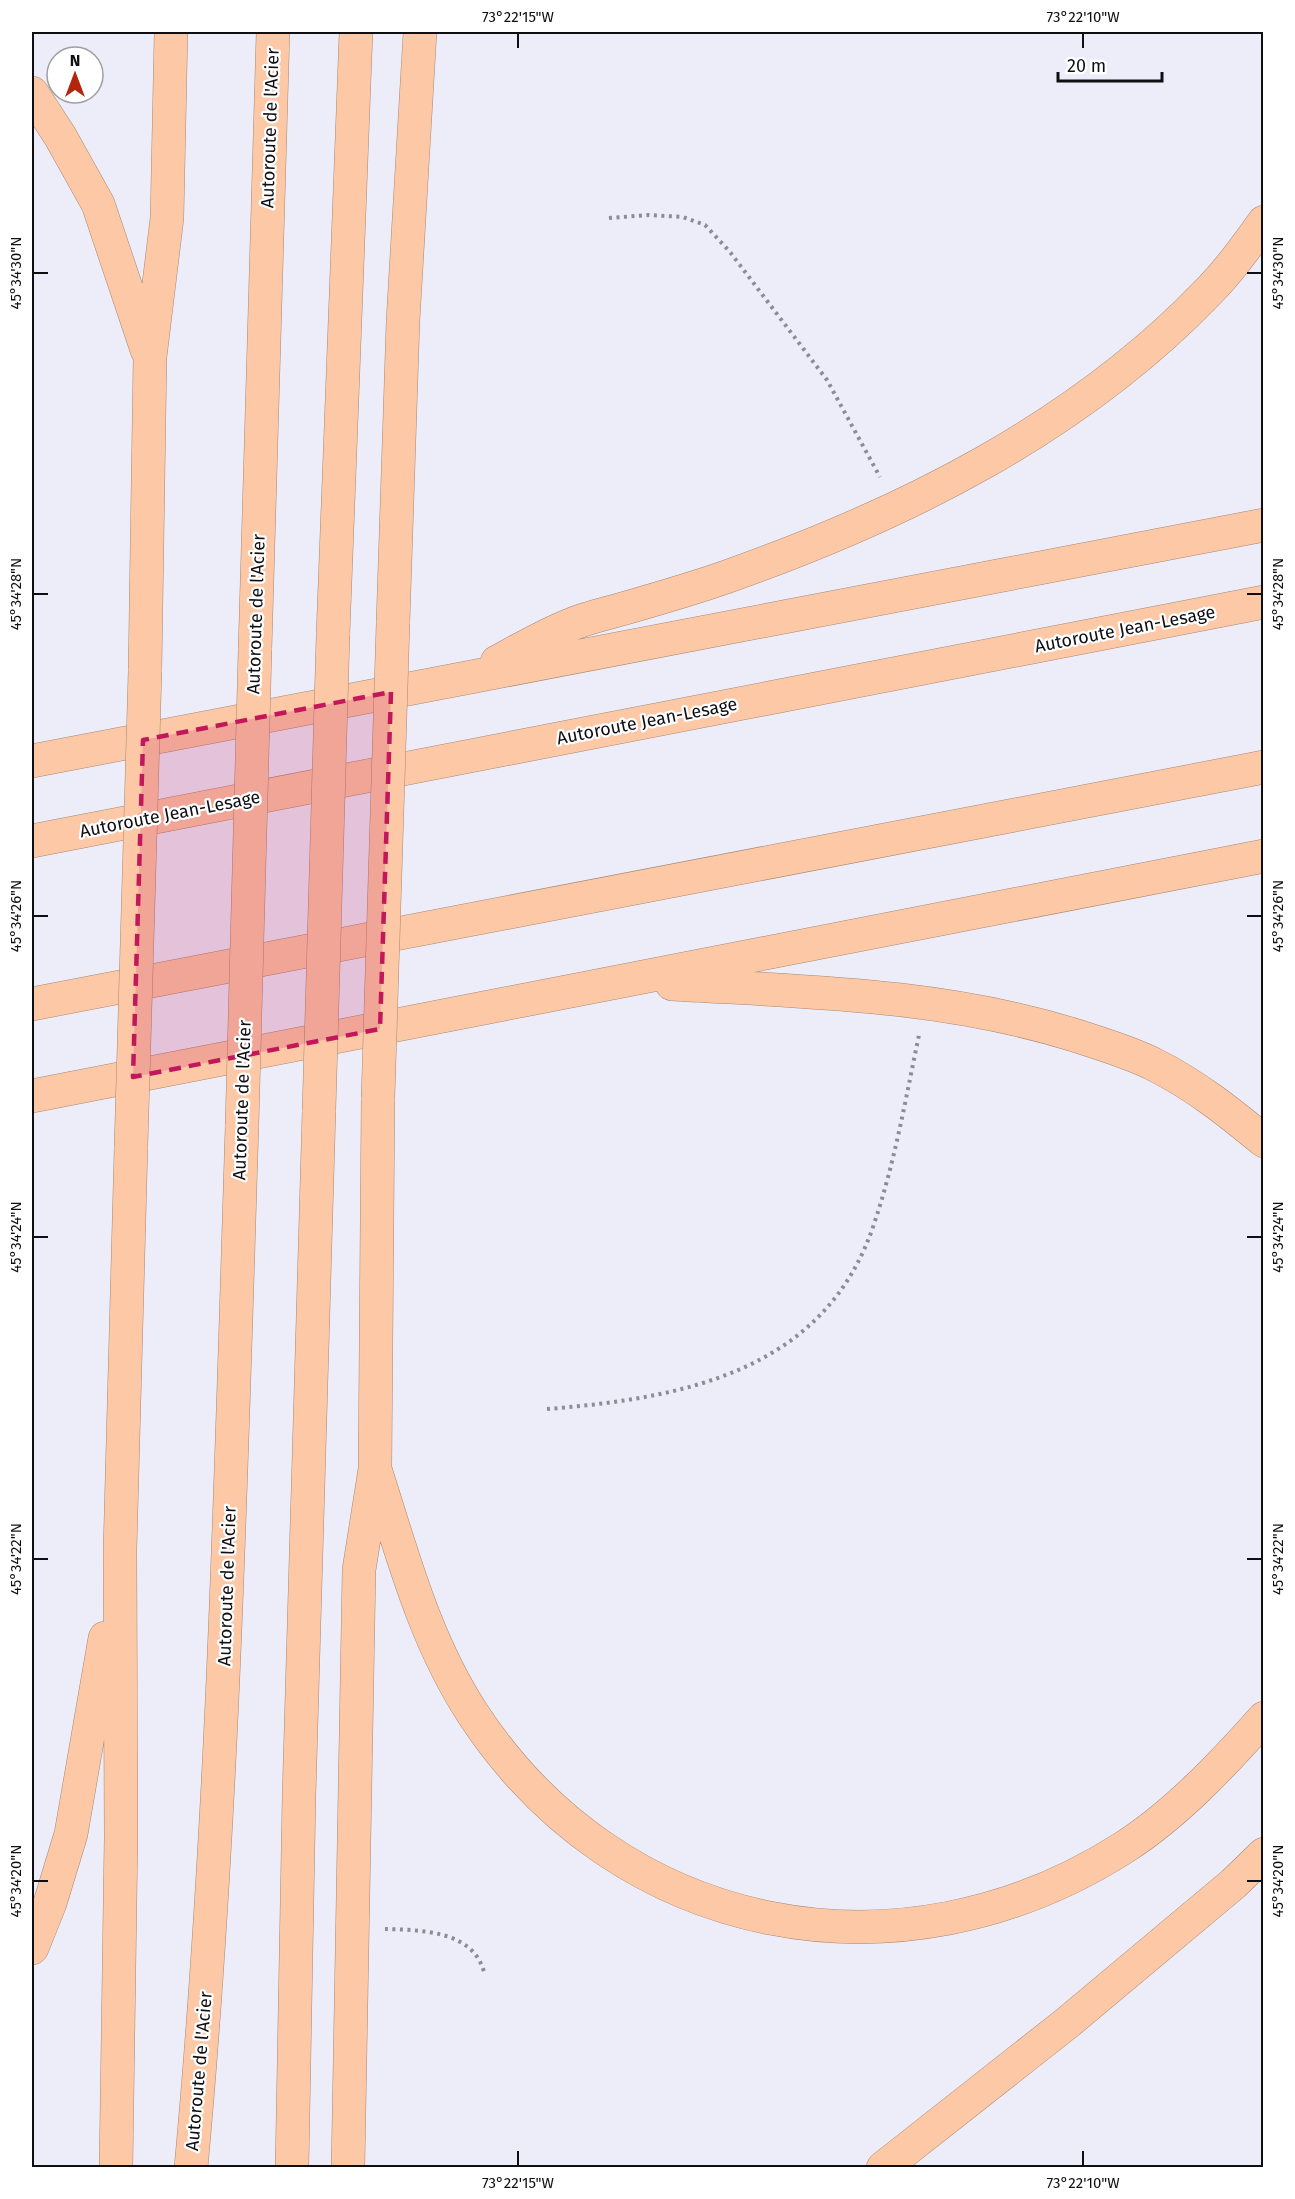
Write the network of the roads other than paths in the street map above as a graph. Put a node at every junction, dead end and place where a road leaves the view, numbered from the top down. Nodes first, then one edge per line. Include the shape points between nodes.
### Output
1 (171, 32) edge
2 (273, 32) edge
3 (356, 32) edge
4 (421, 35) edge
5 (32, 93) edge
6 (1263, 222) edge
7 (150, 357) junction
8 (1263, 525) edge
9 (1263, 602) edge
10 (465, 677) junction
11 (32, 761) edge
12 (1263, 767) edge
13 (32, 841) edge
14 (1263, 856) edge
15 (628, 981) junction
16 (32, 1004) edge
17 (32, 1096) edge
18 (1263, 1141) edge
19 (375, 1469) junction
20 (120, 1550) junction
21 (1263, 1718) edge
22 (1263, 1854) edge
23 (32, 1948) edge
24 (116, 2168) edge
25 (191, 2168) edge
26 (292, 2168) edge
27 (348, 2168) edge
28 (883, 2168) edge

1 - 7 highway via 167,218
2 - 25 highway, Autoroute de l'Acier, bridge via 224,1671 214,1869
3 - 26 highway, bridge via 333,634
4 - 19 highway, bridge via 403,321 393,623 378,1098
5 - 7 highway via 98,204
6 - 10 highway via 1208,292 1164,334 1062,415 996,456 896,507 803,548 571,624
7 - 20 highway, bridge
8 - 10 highway
9 - 13 highway, Autoroute Jean-Lesage
10 - 11 highway
12 - 16 highway
14 - 15 highway
15 - 17 highway
15 - 18 highway via 926,1002 1057,1030 1155,1065 1200,1090
19 - 21 highway via 432,1639 474,1715 516,1771 576,1830 614,1857 674,1888 761,1916 872,1928 984,1911 1036,1893 1125,1847 1203,1782
19 - 27 highway via 359,1570
20 - 23 highway via 71,1834
20 - 24 highway
22 - 28 highway via 1233,1884 1067,2023

